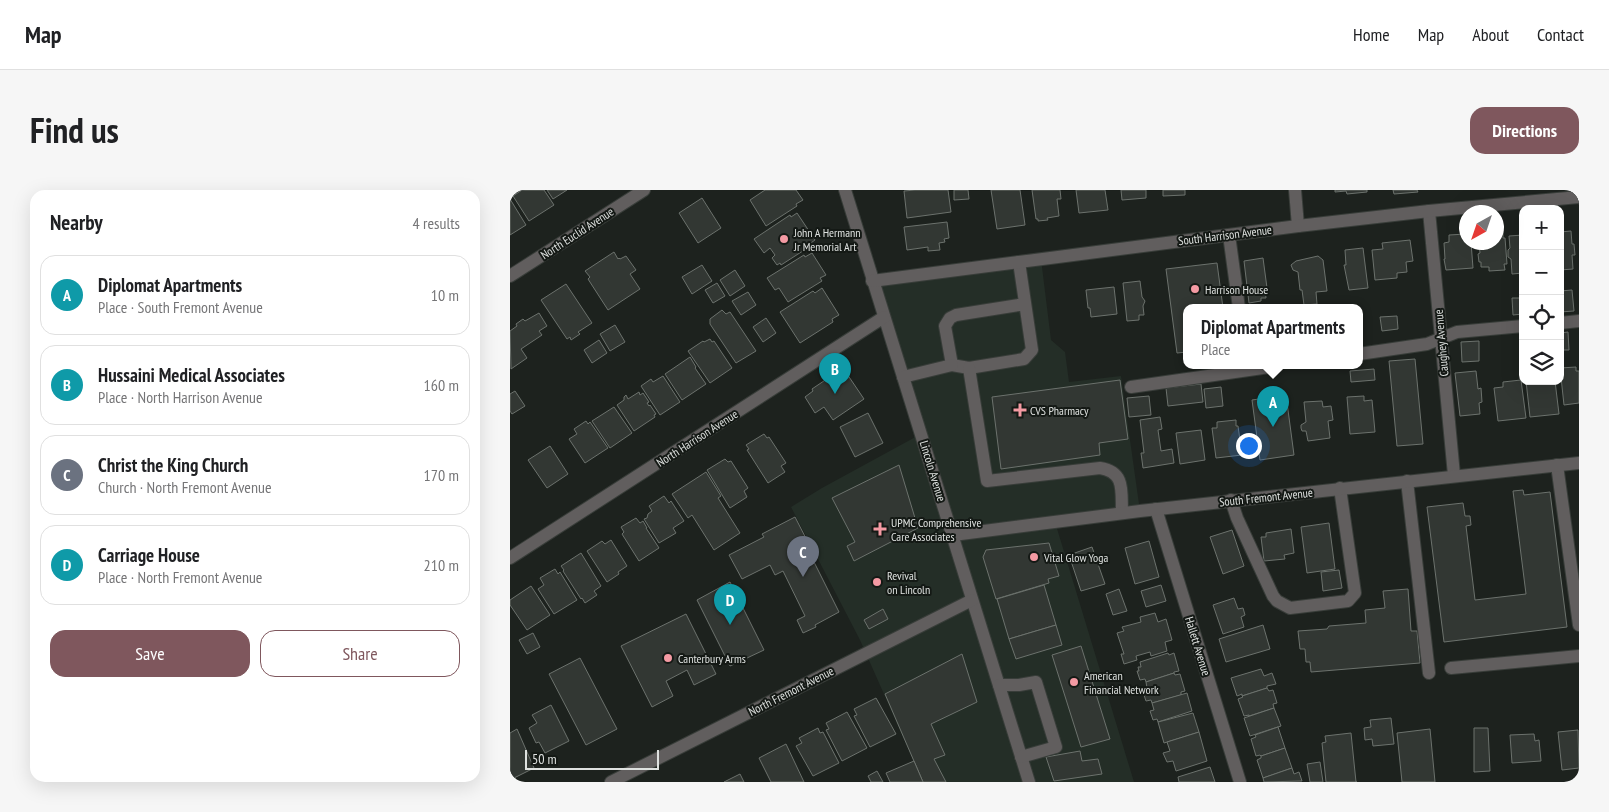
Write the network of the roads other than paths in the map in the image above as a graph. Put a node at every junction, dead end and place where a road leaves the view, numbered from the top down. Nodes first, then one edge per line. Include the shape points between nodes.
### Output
1 (644, 190) edge
2 (845, 190) edge
3 (1295, 190) edge
4 (1579, 197) edge
5 (1429, 211) junction
6 (1298, 226) junction
7 (1229, 235) junction
8 (1019, 262) junction
9 (510, 276) edge
10 (872, 281) junction
11 (1025, 304) junction
12 (1238, 304) edge
13 (884, 317) junction
14 (1579, 321) edge
15 (1564, 323) edge
16 (1519, 326) edge
17 (1441, 338) junction
18 (1363, 353) edge
19 (952, 365) junction
20 (969, 368) junction
21 (1241, 369) edge
22 (903, 377) junction
23 (1131, 387) dead end
24 (1579, 463) edge
25 (1557, 465) junction
26 (1454, 476) junction
27 (1407, 481) junction
28 (1340, 488) junction
29 (1231, 500) junction
30 (1156, 509) junction
31 (1122, 513) junction
32 (953, 535) junction
33 (510, 558) edge
34 (972, 600) junction
35 (1579, 625) edge
36 (1579, 656) edge
37 (1451, 668) dead end
38 (1429, 673) dead end
39 (998, 685) junction
40 (1021, 757) junction
41 (611, 782) edge
42 (1029, 782) edge
43 (1240, 782) edge

1 - 9 street, North Euclid Avenue
2 - 10 street, Lincoln Avenue
3 - 6 street
4 - 5 street, South Harrison Avenue
5 - 6 street, South Harrison Avenue
5 - 17 street, Caughey Avenue
6 - 7 street, South Harrison Avenue
7 - 8 street, South Harrison Avenue
7 - 12 street
8 - 10 street, South Harrison Avenue
8 - 11 street
10 - 13 street, Lincoln Avenue
11 - 19 street via 950,318 945,326
11 - 20 street via 1032,350 1024,358
13 - 22 street, Lincoln Avenue
13 - 33 street, North Harrison Avenue
14 - 15 street
16 - 17 street via 1457,332
17 - 18 street via 1427,344
17 - 26 street, Caughey Avenue
19 - 20 street
19 - 22 street
20 - 31 street via 987,481 1100,468 1110,470 1118,475 1121,484
21 - 23 street
22 - 32 street, Lincoln Avenue
24 - 25 street, South Fremont Avenue
25 - 26 street, South Fremont Avenue
25 - 35 street
26 - 27 street, South Fremont Avenue
27 - 28 street, South Fremont Avenue
27 - 38 street
28 - 29 street, South Fremont Avenue
28 - 29 street via 1355,593 1348,601 1290,608 1273,596
29 - 30 street, South Fremont Avenue
30 - 31 street, South Fremont Avenue
30 - 43 street, Hallett Avenue
31 - 32 street, South Fremont Avenue
32 - 34 street, Lincoln Avenue
34 - 39 street, Lincoln Avenue
34 - 41 street, North Fremont Avenue
36 - 37 street
39 - 40 street, Lincoln Avenue
39 - 40 street via 1036,682 1056,747
40 - 42 street, Lincoln Avenue

